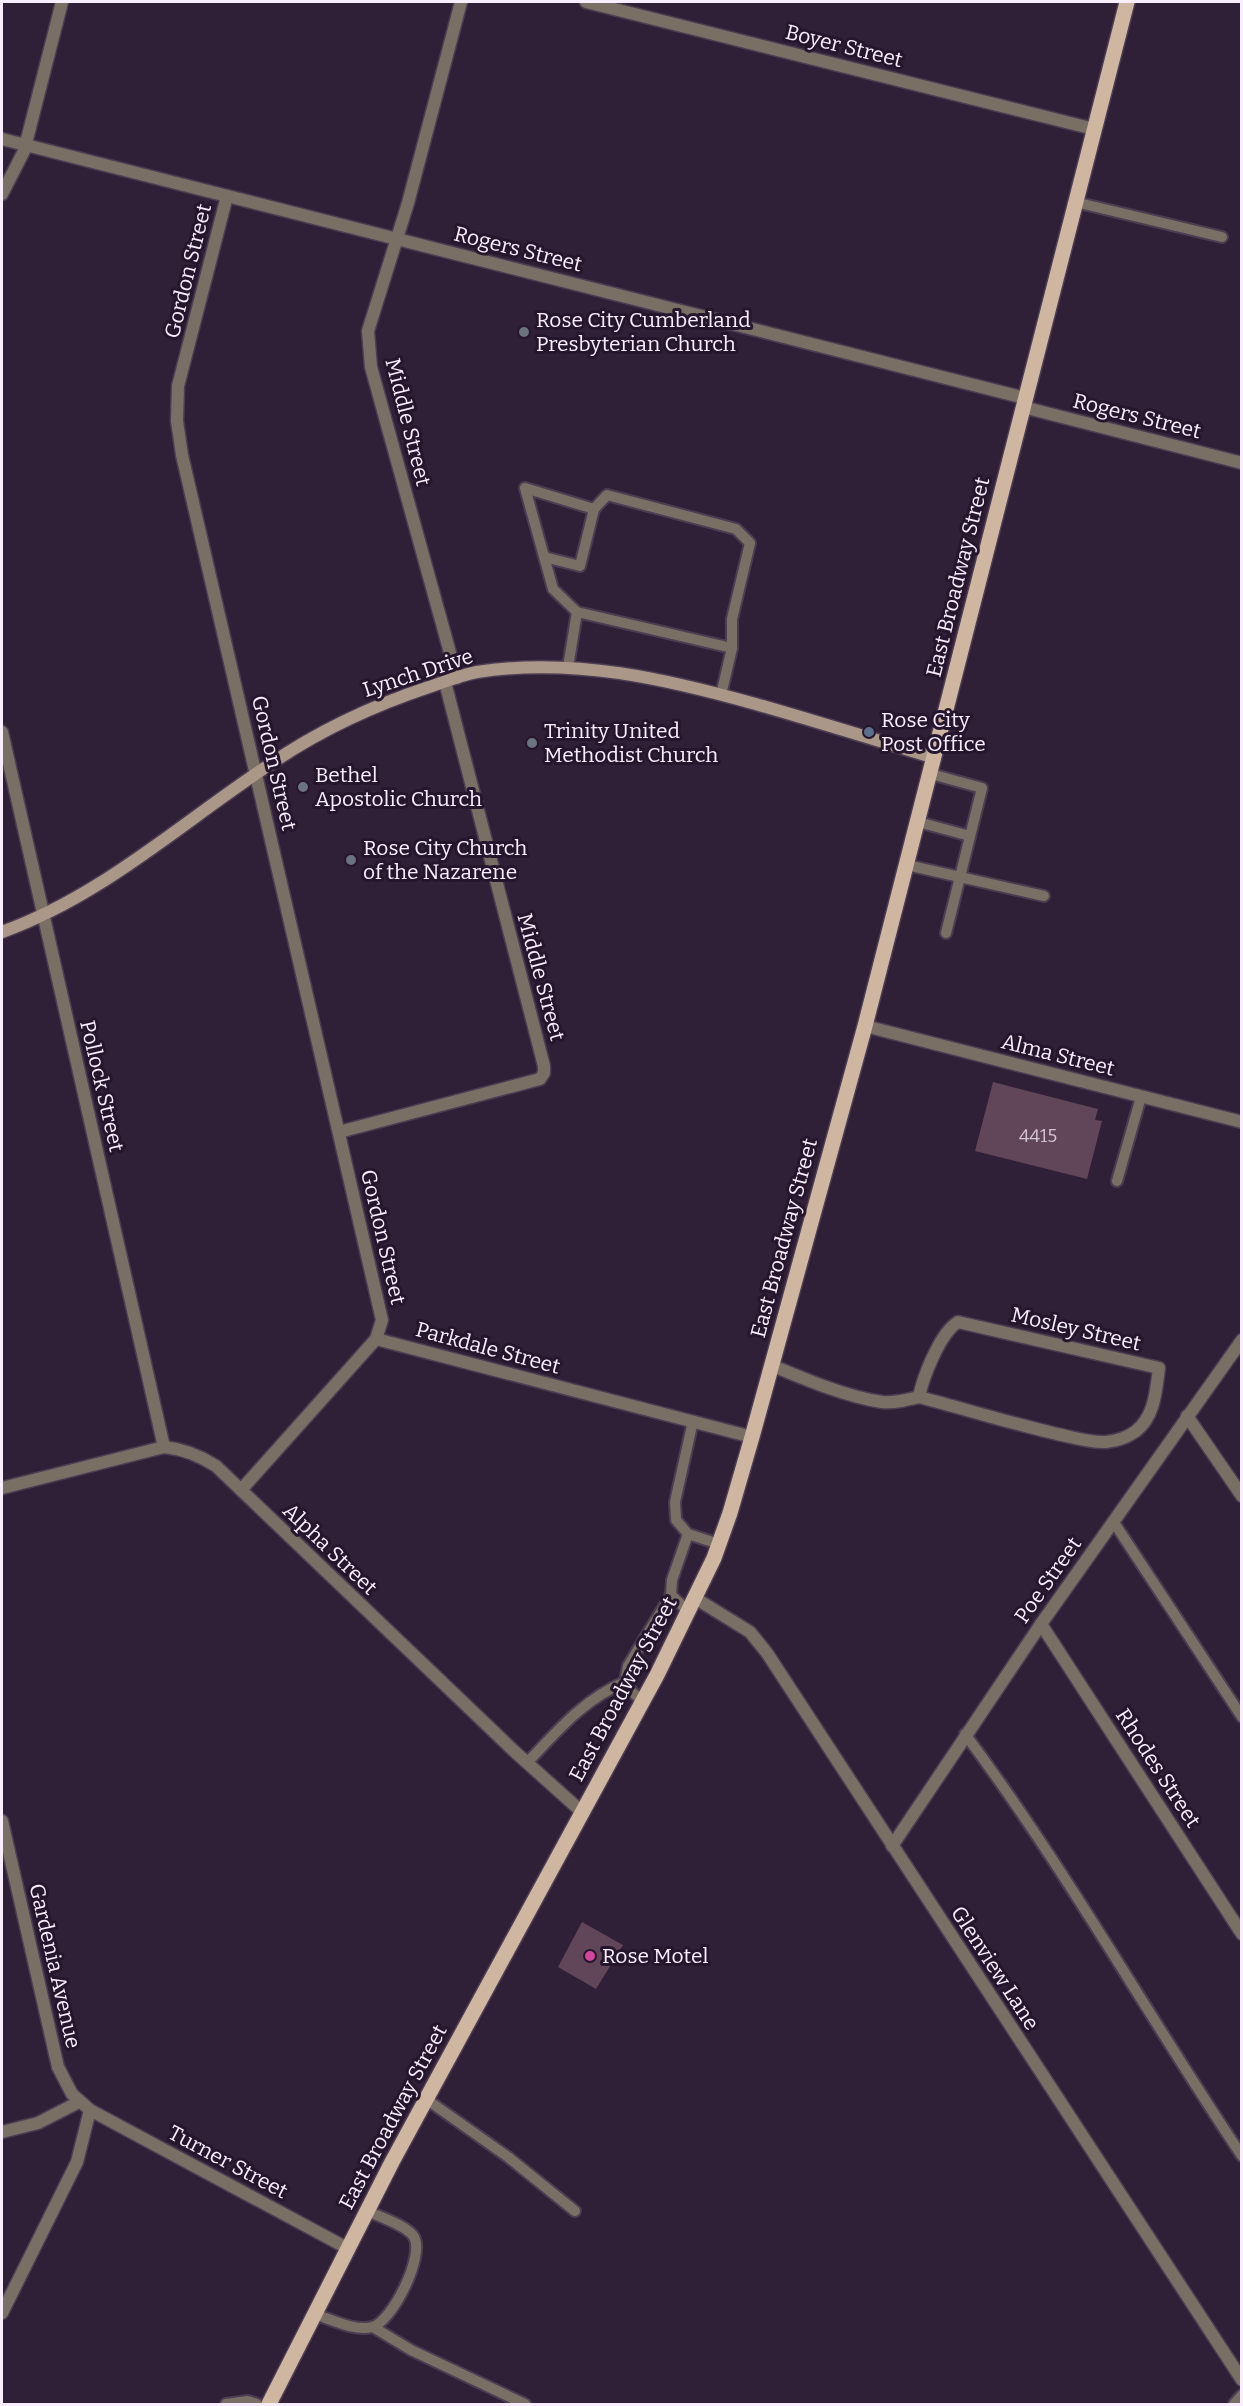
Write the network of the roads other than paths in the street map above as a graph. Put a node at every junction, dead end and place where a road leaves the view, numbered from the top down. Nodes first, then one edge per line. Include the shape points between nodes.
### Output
1 (62, 2) edge
2 (461, 2) edge
3 (586, 2) edge
4 (1127, 2) edge
5 (1094, 129) junction
6 (2, 139) edge
7 (26, 145) junction
8 (2, 194) edge
9 (227, 196) junction
10 (1075, 202) junction
11 (1222, 237) dead end
12 (397, 239) junction
13 (1024, 403) junction
14 (1242, 464) edge
15 (594, 508) junction
16 (544, 556) junction
17 (577, 612) junction
18 (732, 648) junction
19 (568, 667) junction
20 (451, 680) junction
21 (721, 694) junction
22 (2, 732) edge
23 (935, 758) junction
24 (256, 773) junction
25 (931, 774) junction
26 (918, 822) junction
27 (970, 836) junction
28 (907, 865) junction
29 (960, 877) junction
30 (1044, 896) dead end
31 (43, 916) junction
32 (2, 932) edge
33 (946, 933) dead end
34 (865, 1026) junction
35 (1141, 1097) junction
36 (1242, 1122) edge
37 (339, 1132) junction
38 (1117, 1181) dead end
39 (376, 1338) junction
40 (1242, 1340) edge
41 (771, 1365) junction
42 (919, 1397) junction
43 (1187, 1416) junction
44 (693, 1421) junction
45 (752, 1437) junction
46 (164, 1447) junction
47 (2, 1488) edge
48 (241, 1490) junction
49 (1242, 1496) edge
50 (1113, 1521) junction
51 (688, 1534) junction
52 (719, 1544) junction
53 (671, 1595) junction
54 (691, 1604) junction
55 (1041, 1624) junction
56 (625, 1682) junction
57 (643, 1701) junction
58 (1242, 1718) edge
59 (965, 1734) junction
60 (527, 1763) junction
61 (582, 1812) junction
62 (2, 1821) edge
63 (891, 1846) junction
64 (1242, 1934) edge
65 (426, 2099) junction
66 (80, 2102) junction
67 (90, 2110) junction
68 (2, 2132) edge
69 (1242, 2156) edge
70 (367, 2211) junction
71 (575, 2211) dead end
72 (347, 2248) junction
73 (2, 2313) edge
74 (314, 2314) junction
75 (373, 2327) junction
76 (1241, 2377) edge
77 (1242, 2395) edge
78 (226, 2404) edge
79 (257, 2404) edge
80 (269, 2404) edge
81 (525, 2404) edge
82 (1234, 2404) edge

1 - 7 street
2 - 12 street, Middle Street
3 - 5 street, Boyer Street
4 - 5 main road, East Broadway Street
5 - 10 main road, East Broadway Street
6 - 7 street, Rogers Street
7 - 8 street
7 - 9 street, Rogers Street
9 - 12 street, Rogers Street
9 - 24 street, Gordon Street via 178,386 177,422
10 - 11 lane
10 - 13 main road, East Broadway Street
12 - 13 street, Rogers Street
12 - 20 street, Middle Street via 368,331 371,367
13 - 14 street, Rogers Street
13 - 23 main road, East Broadway Street
15 - 16 lane via 580,566
15 - 16 lane via 525,488
15 - 18 lane via 607,495 736,529 750,543 732,619
16 - 17 lane via 553,589
17 - 18 lane
17 - 19 lane
18 - 21 lane
19 - 20 main road, Lynch Drive via 475,672
19 - 21 main road, Lynch Drive via 673,682
20 - 24 main road, Lynch Drive via 359,713
20 - 37 street, Middle Street via 544,1073 540,1078
21 - 23 main road, Lynch Drive
22 - 31 street, Pollock Street
23 - 25 main road, East Broadway Street
24 - 31 main road, Lynch Drive via 99,885
24 - 37 street, Gordon Street
25 - 26 main road, East Broadway Street
25 - 27 lane via 982,788
26 - 27 lane
26 - 28 main road, East Broadway Street
27 - 29 lane
28 - 29 lane
28 - 34 main road, East Broadway Street
29 - 30 lane
29 - 33 lane
31 - 32 main road, Lynch Drive
31 - 46 street, Pollock Street
34 - 35 street, Alma Street
34 - 41 main road, East Broadway Street
35 - 36 street, Alma Street
35 - 38 lane
37 - 39 street, Gordon Street via 382,1320
39 - 44 street, Parkdale Street
39 - 48 street
40 - 43 street, Poe Street
41 - 42 street, Mosley Street via 806,1380 882,1402
41 - 45 main road, East Broadway Street
42 - 42 street, Mosley Street via 1044,1431 1107,1442 1125,1438 1150,1413 1159,1368 957,1322 934,1357
43 - 49 street
43 - 50 street, Poe Street
44 - 45 street, Parkdale Street
44 - 51 lane via 675,1502 676,1520
45 - 52 main road, East Broadway Street
46 - 47 street, Alpha Street
46 - 48 street, Alpha Street via 205,1459
48 - 60 street, Alpha Street
50 - 55 street, Poe Street
50 - 58 lane
51 - 52 lane
51 - 53 lane via 672,1580
52 - 54 main road, East Broadway Street
53 - 54 lane
53 - 56 lane via 628,1666
54 - 57 main road, East Broadway Street
54 - 63 street, Glenview Lane via 750,1632
55 - 59 street, Poe Street
55 - 64 street, Rhodes Street
56 - 57 lane
56 - 60 lane via 599,1694
57 - 61 main road, East Broadway Street
59 - 63 street, Poe Street
59 - 69 lane via 1095,1923
60 - 61 street, Alpha Street
61 - 65 main road, East Broadway Street
62 - 66 street, Gardenia Avenue via 58,2067
63 - 76 street, Glenview Lane
65 - 70 main road, East Broadway Street
65 - 71 lane
66 - 67 street, Gardenia Avenue
66 - 68 street via 38,2123
67 - 72 street, Turner Street
67 - 73 street via 77,2162
70 - 72 main road, East Broadway Street
70 - 75 lane via 408,2230 418,2249 414,2267 393,2309
72 - 74 main road, East Broadway Street
74 - 75 lane via 362,2328
74 - 80 main road, East Broadway Street
75 - 81 lane via 411,2350
77 - 82 lane
78 - 79 lane

